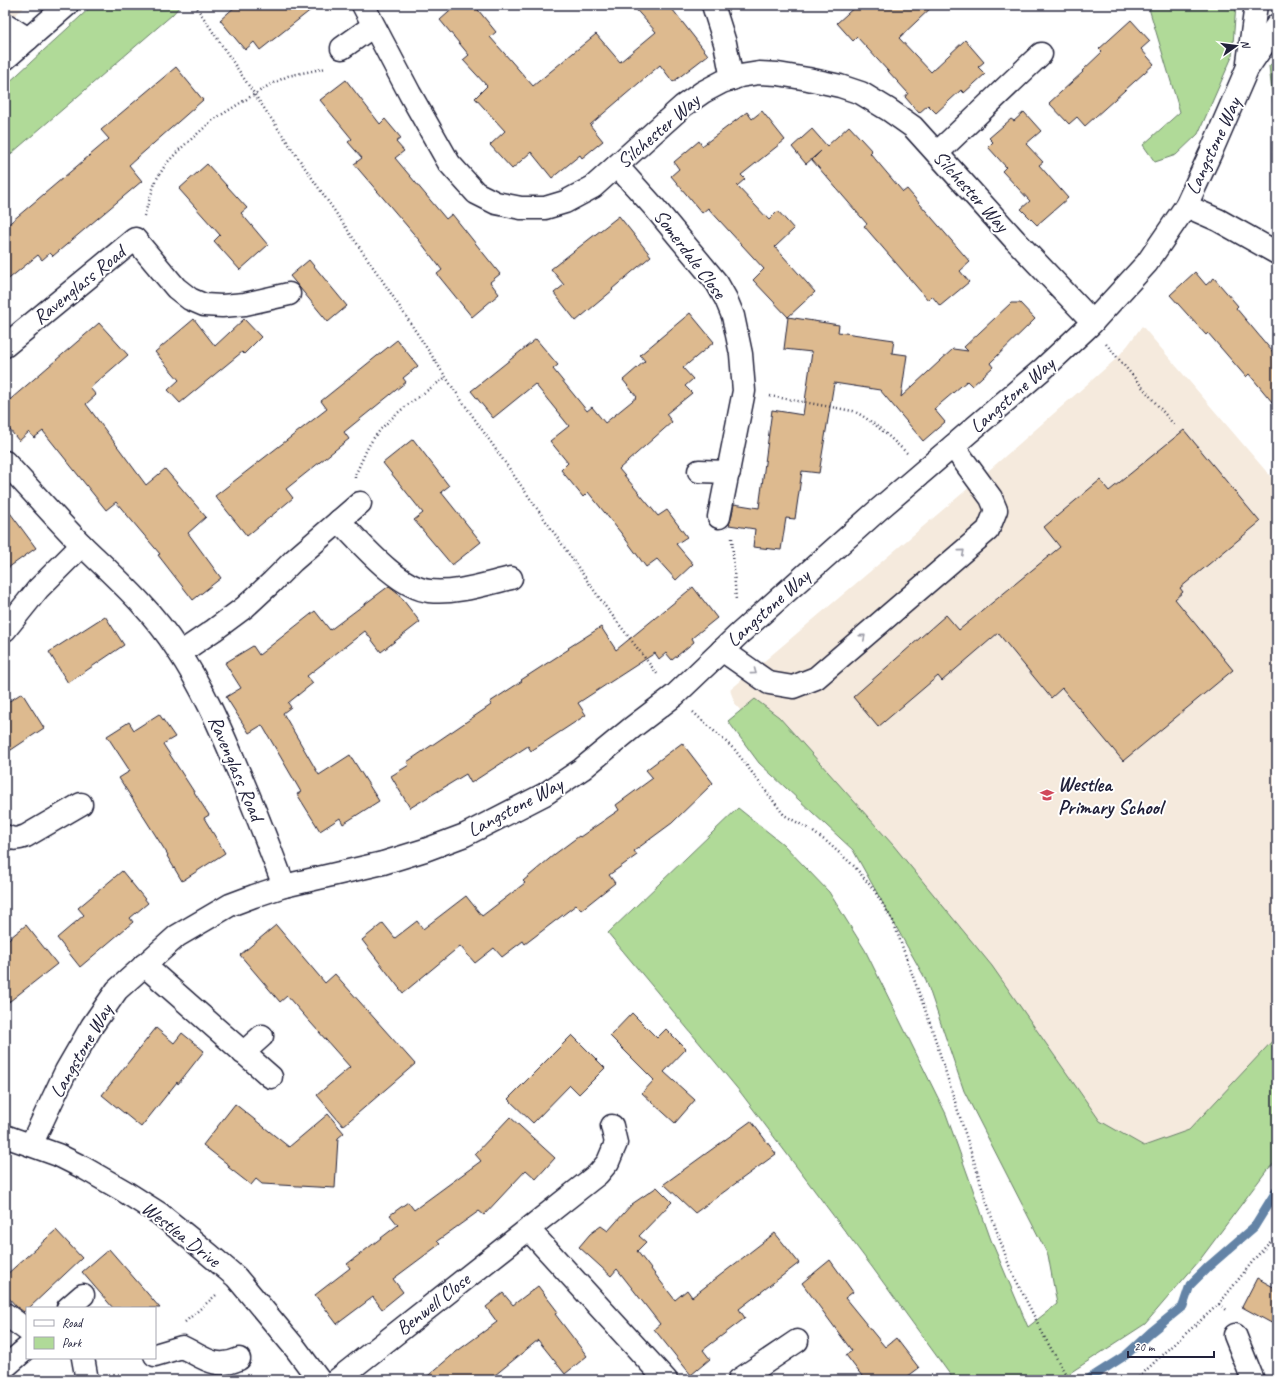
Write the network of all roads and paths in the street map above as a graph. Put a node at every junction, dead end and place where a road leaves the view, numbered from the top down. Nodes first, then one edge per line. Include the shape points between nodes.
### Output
1 (67, 5) edge
2 (194, 5) edge
3 (363, 5) edge
4 (713, 5) edge
5 (1256, 5) edge
6 (5, 24) edge
7 (1277, 25) edge
8 (374, 26) junction
9 (28, 39) junction
10 (342, 48) joint
11 (1041, 54) dead end
12 (5, 59) edge
13 (1247, 69) junction
14 (732, 79) junction
15 (255, 95) junction
16 (937, 153) junction
17 (617, 166) junction
18 (1186, 206) junction
19 (135, 239) junction
20 (1277, 253) edge
21 (288, 294) dead end
22 (1092, 323) junction
23 (5, 346) edge
24 (446, 377) junction
25 (744, 391) junction
26 (1175, 426) dead end
27 (953, 446) junction
28 (5, 462) edge
29 (926, 470) junction
30 (699, 471) dead end
31 (729, 472) junction
32 (360, 503) joint
33 (719, 517) joint
34 (339, 521) junction
35 (82, 545) junction
36 (511, 578) dead end
37 (5, 630) edge
38 (738, 635) junction
39 (722, 650) junction
40 (180, 653) junction
41 (675, 695) junction
42 (81, 804) dead end
43 (5, 836) edge
44 (284, 886) junction
45 (144, 965) junction
46 (262, 1036) dead end
47 (243, 1053) junction
48 (271, 1077) dead end
49 (612, 1126) dead end
50 (5, 1136) edge
51 (31, 1145) junction
52 (529, 1230) junction
53 (1277, 1234) edge
54 (236, 1277) junction
55 (5, 1314) edge
56 (184, 1322) dead end
57 (26, 1329) edge
58 (1235, 1335) dead end
59 (797, 1341) dead end
60 (26, 1349) edge
61 (156, 1355) edge
62 (239, 1358) dead end
63 (83, 1359) edge
64 (5, 1367) edge
65 (87, 1380) edge
66 (319, 1380) edge
67 (338, 1380) edge
68 (666, 1380) edge
69 (739, 1380) edge
70 (1069, 1380) edge
71 (1136, 1380) edge
72 (1253, 1380) edge

1 - 9 street
2 - 15 path
3 - 8 street, Silchester Way
4 - 14 street via 725,43
5 - 13 street, Langstone Way
6 - 9 street
7 - 13 street, Langstone Way
8 - 10 street
8 - 17 street, Silchester Way via 449,163 476,192 487,199 521,208 545,208 592,187
9 - 12 street
10 - 15 path via 334,65 322,70 288,76
11 - 16 street
13 - 18 street, Langstone Way
14 - 16 street, Silchester Way via 759,73 778,74 840,86 861,93 913,127
14 - 17 street, Silchester Way via 703,92 683,106
15 - 19 path via 213,120 166,164 156,180
15 - 24 path via 372,264
16 - 22 street, Silchester Way
17 - 25 street, Somerdale Close via 717,283 733,316 741,354
18 - 20 street via 1218,220
18 - 22 street, Langstone Way via 1147,263
19 - 21 street via 176,288 190,299 222,306 245,304
19 - 23 street, Ravenglass Road
22 - 26 path
22 - 27 street, Langstone Way
24 - 32 path via 391,419 375,436 355,475
24 - 41 path via 605,606
25 - 29 path via 860,414
25 - 31 street, Somerdale Close
27 - 29 street, Langstone Way
39 -> 27 street via 769,683 793,687 816,678 988,530 996,510 991,498
28 - 35 street, Ravenglass Road
29 - 38 street, Langstone Way
30 - 31 street
31 - 33 street, Somerdale Close
32 - 34 street
33 - 38 path via 732,531
34 - 36 street via 393,573 411,585 428,591 443,591
34 - 40 street via 245,607
35 - 37 street via 38,589
35 - 40 street, Ravenglass Road via 159,624
38 - 39 street, Langstone Way
39 - 41 street, Langstone Way
40 - 44 street, Ravenglass Road via 225,738
41 - 44 street, Langstone Way via 576,773 545,794 465,835 383,863
41 - 70 path via 735,750 784,815 828,842 854,866 874,890 893,921 932,1029 965,1137 1010,1268
42 - 43 street via 19,839 11,840
44 - 45 street, Langstone Way via 216,913 177,936
45 - 47 street
45 - 51 street, Langstone Way via 117,990 92,1026 66,1071
46 - 47 street
47 - 48 street
49 - 52 street, Benwell Close via 616,1143 608,1162 598,1174
50 - 51 street, Westlea Drive
51 - 54 street, Westlea Drive via 71,1162 160,1214
52 - 67 street, Benwell Close
52 - 68 street
53 - 71 path via 1249,1264 1218,1304
54 - 56 path
54 - 66 street, Westlea Drive
55 - 57 street
58 - 72 street
59 - 69 street
60 - 64 street
61 - 62 street via 182,1347 211,1362 221,1364
63 - 65 street

